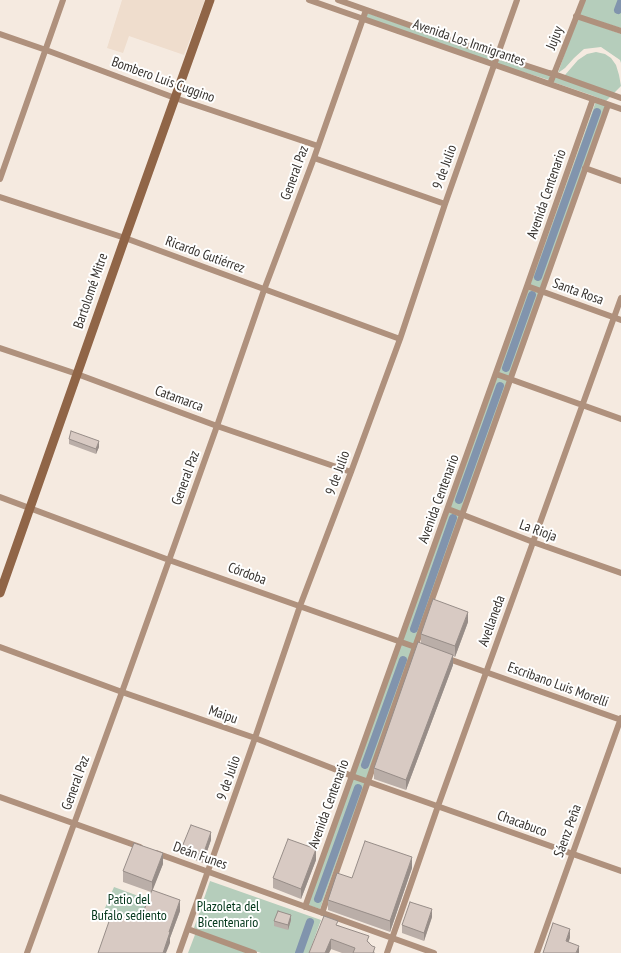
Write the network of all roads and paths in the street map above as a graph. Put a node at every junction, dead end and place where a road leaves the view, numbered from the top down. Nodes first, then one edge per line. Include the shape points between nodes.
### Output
1 (63, 0) edge
2 (210, 0) edge
3 (309, 0) edge
4 (338, 0) edge
5 (517, 0) edge
6 (582, 0) edge
7 (349, 2) edge
8 (366, 10) junction
9 (576, 16) junction
10 (362, 19) junction
11 (621, 31) edge
12 (0, 34) edge
13 (46, 50) junction
14 (497, 56) junction
15 (494, 65) junction
16 (554, 74) junction
17 (550, 84) junction
18 (176, 98) junction
19 (621, 98) edge
20 (592, 99) junction
21 (608, 104) junction
22 (621, 109) edge
23 (318, 146) junction
24 (314, 158) junction
25 (585, 168) junction
26 (0, 179) edge
27 (621, 181) edge
28 (0, 197) edge
29 (445, 204) junction
30 (125, 238) junction
31 (528, 286) junction
32 (264, 290) junction
33 (542, 291) junction
34 (621, 298) edge
35 (614, 317) junction
36 (621, 320) edge
37 (400, 339) junction
38 (0, 348) edge
39 (77, 374) junction
40 (496, 374) junction
41 (510, 379) junction
42 (583, 406) junction
43 (621, 419) edge
44 (217, 426) junction
45 (351, 472) junction
46 (0, 497) edge
47 (30, 508) junction
48 (448, 509) junction
49 (462, 514) junction
50 (533, 542) junction
51 (169, 560) junction
52 (621, 573) edge
53 (0, 593) edge
54 (300, 606) junction
55 (400, 642) junction
56 (0, 647) edge
57 (415, 647) junction
58 (422, 649) edge
59 (443, 657) edge
60 (486, 672) junction
61 (122, 692) junction
62 (621, 719) edge
63 (255, 738) junction
64 (352, 776) junction
65 (367, 781) junction
66 (0, 797) edge
67 (438, 806) junction
68 (74, 824) junction
69 (572, 854) junction
70 (208, 872) junction
71 (621, 872) edge
72 (305, 906) junction
73 (322, 912) junction
74 (188, 929) junction
75 (392, 938) junction
76 (27, 953) edge
77 (179, 953) edge
78 (254, 953) edge
79 (388, 953) edge
80 (434, 953) edge
81 (537, 953) edge

1 - 13 street
2 - 18 main road, Bartolomé Mitre
3 - 10 street, Avenida Los Inmigrantes
4 - 7 street, Avenida Los Inmigrantes
5 - 14 street, 9 de Julio
6 - 9 street, Jujuy
7 - 8 street, Avenida Los Inmigrantes
8 - 10 street, General Paz
8 - 14 street, Avenida Los Inmigrantes
9 - 11 street
9 - 16 street, Jujuy
10 - 15 street, Avenida Los Inmigrantes
10 - 23 street, General Paz
12 - 13 street, Bombero Luis Cuggino
13 - 18 street, Bombero Luis Cuggino
13 - 26 street
14 - 15 street, 9 de Julio
14 - 16 street, Avenida Los Inmigrantes
15 - 17 street, Avenida Los Inmigrantes
15 - 29 street, 9 de Julio
16 - 17 street, Jujuy
16 - 19 street, Avenida Los Inmigrantes
17 - 20 street, Avenida Los Inmigrantes
18 - 23 street, Bombero Luis Cuggino
18 - 30 main road, Bartolomé Mitre
20 - 21 street, Avenida Los Inmigrantes
20 - 31 street, Avenida Centenario
21 - 22 street, Avenida Los Inmigrantes
21 - 25 street, Avenida Centenario
23 - 24 street, General Paz
24 - 29 street
24 - 32 street, General Paz
25 - 27 street
25 - 33 street, Avenida Centenario
28 - 30 street, Ricardo Gutiérrez
29 - 37 street, 9 de Julio
30 - 32 street, Ricardo Gutiérrez
30 - 39 main road, Bartolomé Mitre
31 - 33 street, Santa Rosa
31 - 40 street, Avenida Centenario
32 - 37 street, Ricardo Gutiérrez
32 - 44 street, General Paz
33 - 35 street, Santa Rosa
33 - 41 street, Avenida Centenario
34 - 35 street, Avellaneda
35 - 36 street, Santa Rosa
35 - 42 street, Avellaneda
37 - 45 street, 9 de Julio
38 - 39 street, Catamarca
39 - 44 street, Catamarca
39 - 47 main road, Bartolomé Mitre
40 - 41 street
40 - 48 street, Avenida Centenario
41 - 42 street
41 - 49 street, Avenida Centenario
42 - 43 street
42 - 50 street, Avellaneda
44 - 45 street, Catamarca
44 - 51 street, General Paz
45 - 54 street, 9 de Julio
46 - 47 street, Córdoba
47 - 51 street, Córdoba
47 - 53 main road, Bartolomé Mitre
48 - 49 street, La Rioja
48 - 55 street, Avenida Centenario
49 - 50 street, La Rioja
49 - 57 street, Avenida Centenario
50 - 52 street, La Rioja
50 - 60 street, Avellaneda
51 - 54 street, Córdoba
51 - 61 street, General Paz
54 - 55 street, Córdoba
54 - 63 street, 9 de Julio
55 - 57 street, Córdoba
55 - 64 street, Avenida Centenario
56 - 61 street, Maipu
57 - 58 street, Córdoba
57 - 65 street, Avenida Centenario
59 - 60 street
60 - 62 street, Escribano Luis Morelli
60 - 67 street, Avellaneda
61 - 63 street, Maipu
61 - 68 street, General Paz
62 - 69 street, Sáenz Peña
63 - 64 street, Maipu
63 - 70 street, 9 de Julio
64 - 65 street, Maipu
64 - 72 street, Avenida Centenario
65 - 67 street, Maipu
65 - 73 street, Avenida Centenario
66 - 68 street, Deán Funes
67 - 69 street, Chacabuco
67 - 75 street, Avellaneda
68 - 70 street, Deán Funes
68 - 76 street, General Paz
69 - 71 street, Chacabuco
69 - 81 street, Sáenz Peña
70 - 72 street, Deán Funes
70 - 74 street, 9 de Julio
72 - 73 street, Deán Funes
73 - 75 street, Deán Funes
74 - 77 street, 9 de Julio
74 - 78 street
75 - 79 street, Avellaneda
75 - 80 street, Deán Funes

